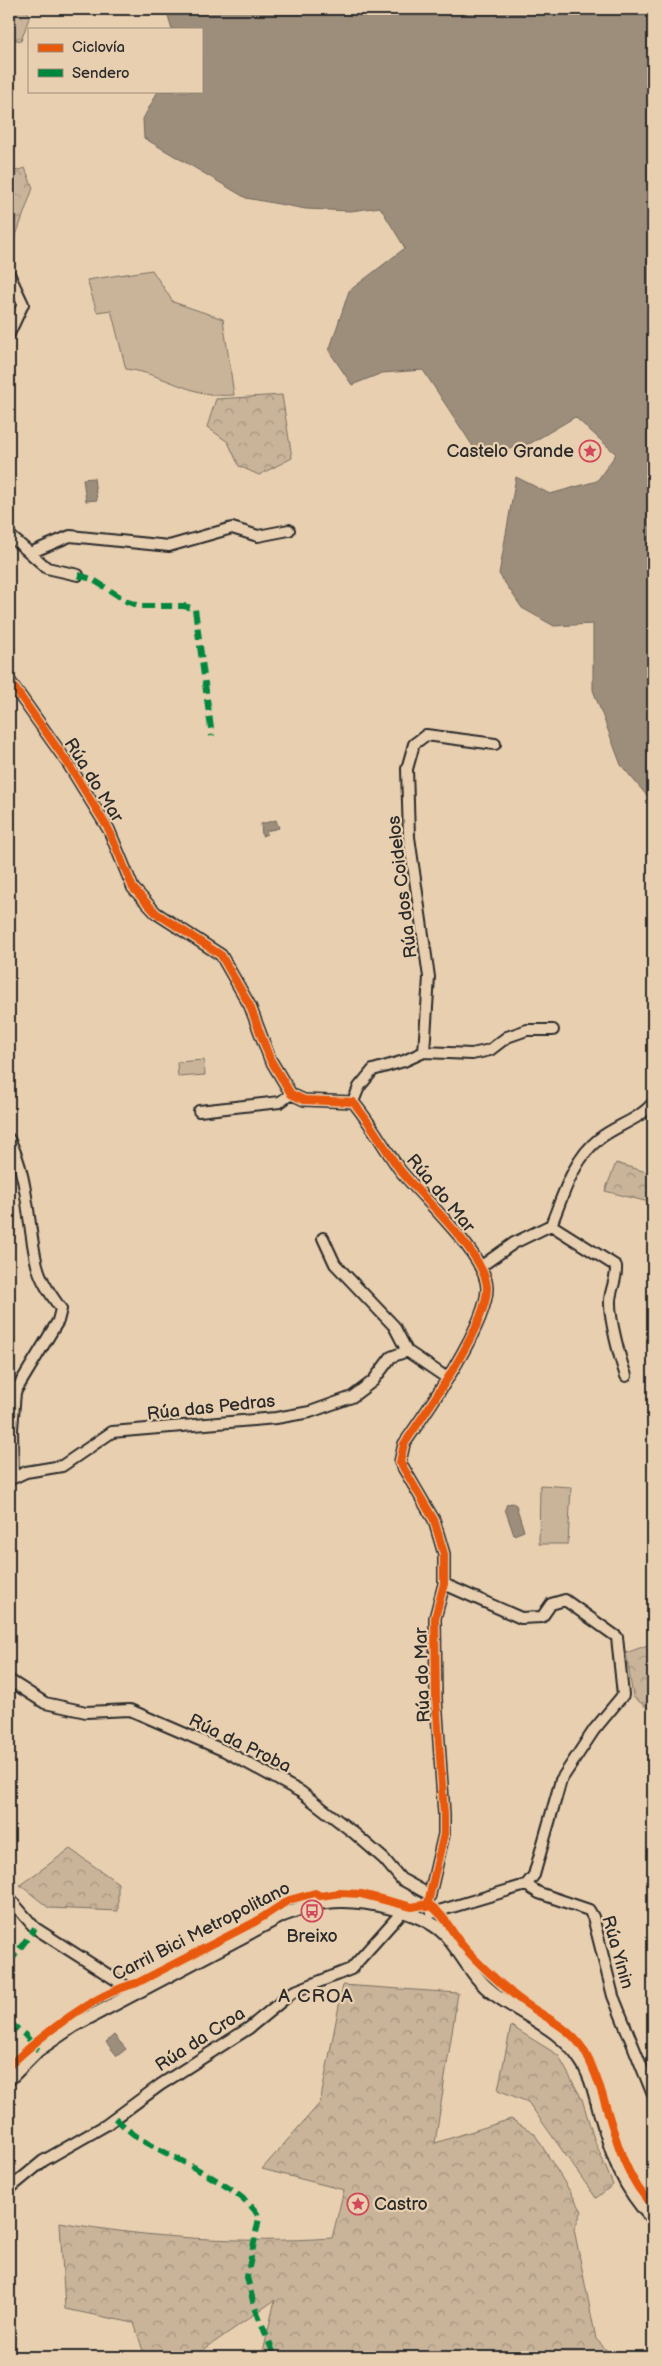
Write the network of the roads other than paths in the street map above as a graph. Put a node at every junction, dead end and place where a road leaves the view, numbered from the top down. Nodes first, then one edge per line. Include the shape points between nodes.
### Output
1 (9, 274) edge
2 (9, 334) edge
3 (289, 530) dead end
4 (9, 535) edge
5 (30, 553) junction
6 (78, 575) dead end
7 (9, 680) edge
8 (495, 744) dead end
9 (553, 1030) dead end
10 (424, 1052) junction
11 (291, 1094) junction
12 (352, 1102) junction
13 (653, 1103) edge
14 (199, 1111) dead end
15 (9, 1139) edge
16 (551, 1225) junction
17 (323, 1238) dead end
18 (480, 1267) junction
19 (407, 1351) junction
20 (626, 1376) dead end
21 (447, 1378) junction
22 (11, 1479) edge
23 (444, 1584) junction
24 (9, 1680) edge
25 (526, 1885) junction
26 (430, 1895) junction
27 (9, 1898) edge
28 (402, 1912) junction
29 (430, 1914) junction
30 (135, 1992) junction
31 (9, 2079) edge
32 (653, 2095) edge
33 (9, 2189) edge
34 (653, 2219) edge

1 - 2 street via 23,304
3 - 5 street via 258,536 232,528 169,546 70,536
4 - 5 street
5 - 6 street via 47,568
7 - 11 street, Rúa do Mar via 69,765 109,830 133,888 156,913 221,955 250,1006 270,1059
8 - 10 street, Rúa dos Coidelos via 426,735 414,744 407,769 409,837 429,977
9 - 10 street via 527,1030 507,1037 490,1050 472,1054
10 - 12 street via 373,1070
11 - 12 street via 304,1100
11 - 14 street via 280,1102
12 - 18 street, Rúa do Mar via 402,1172 441,1215
13 - 16 street via 635,1119 598,1139 574,1168
15 - 22 street via 19,1157 37,1266 46,1288 61,1308 58,1321 15,1392
16 - 18 street via 514,1243
16 - 20 street via 616,1266 617,1277 610,1301 620,1360
17 - 19 street via 335,1264 394,1326
18 - 21 street, Rúa do Mar via 486,1281 486,1300 475,1329
19 - 21 street
19 - 22 street, Rúa das Pedras via 391,1357 373,1381 352,1397 310,1412 276,1418 112,1432 62,1466 26,1472
21 - 23 street, Rúa do Mar via 404,1444 400,1462 434,1520 444,1554
23 - 25 street via 521,1618 542,1617 551,1604 565,1600 617,1637 623,1695 594,1730 561,1780 534,1875
23 - 26 street, Rúa do Mar via 435,1618 436,1700 444,1821 441,1853
24 - 26 street, Rúa da Proba via 45,1703 86,1712 130,1710 225,1751 301,1792 354,1833 401,1879
25 - 29 street
25 - 32 street, Rúa Yinin via 539,1893 589,1910 612,1996
26 - 29 street, Rúa do Mar
27 - 30 street via 35,1928
28 - 29 main road via 416,1917
28 - 30 main road via 356,1901 308,1906 259,1927
28 - 33 street, Rúa da Croa via 351,1970 293,1992 249,2028 160,2085 106,2125 43,2161
29 - 34 main road via 491,1992 560,2037 581,2059 622,2176 629,2191
30 - 31 main road via 55,2037

